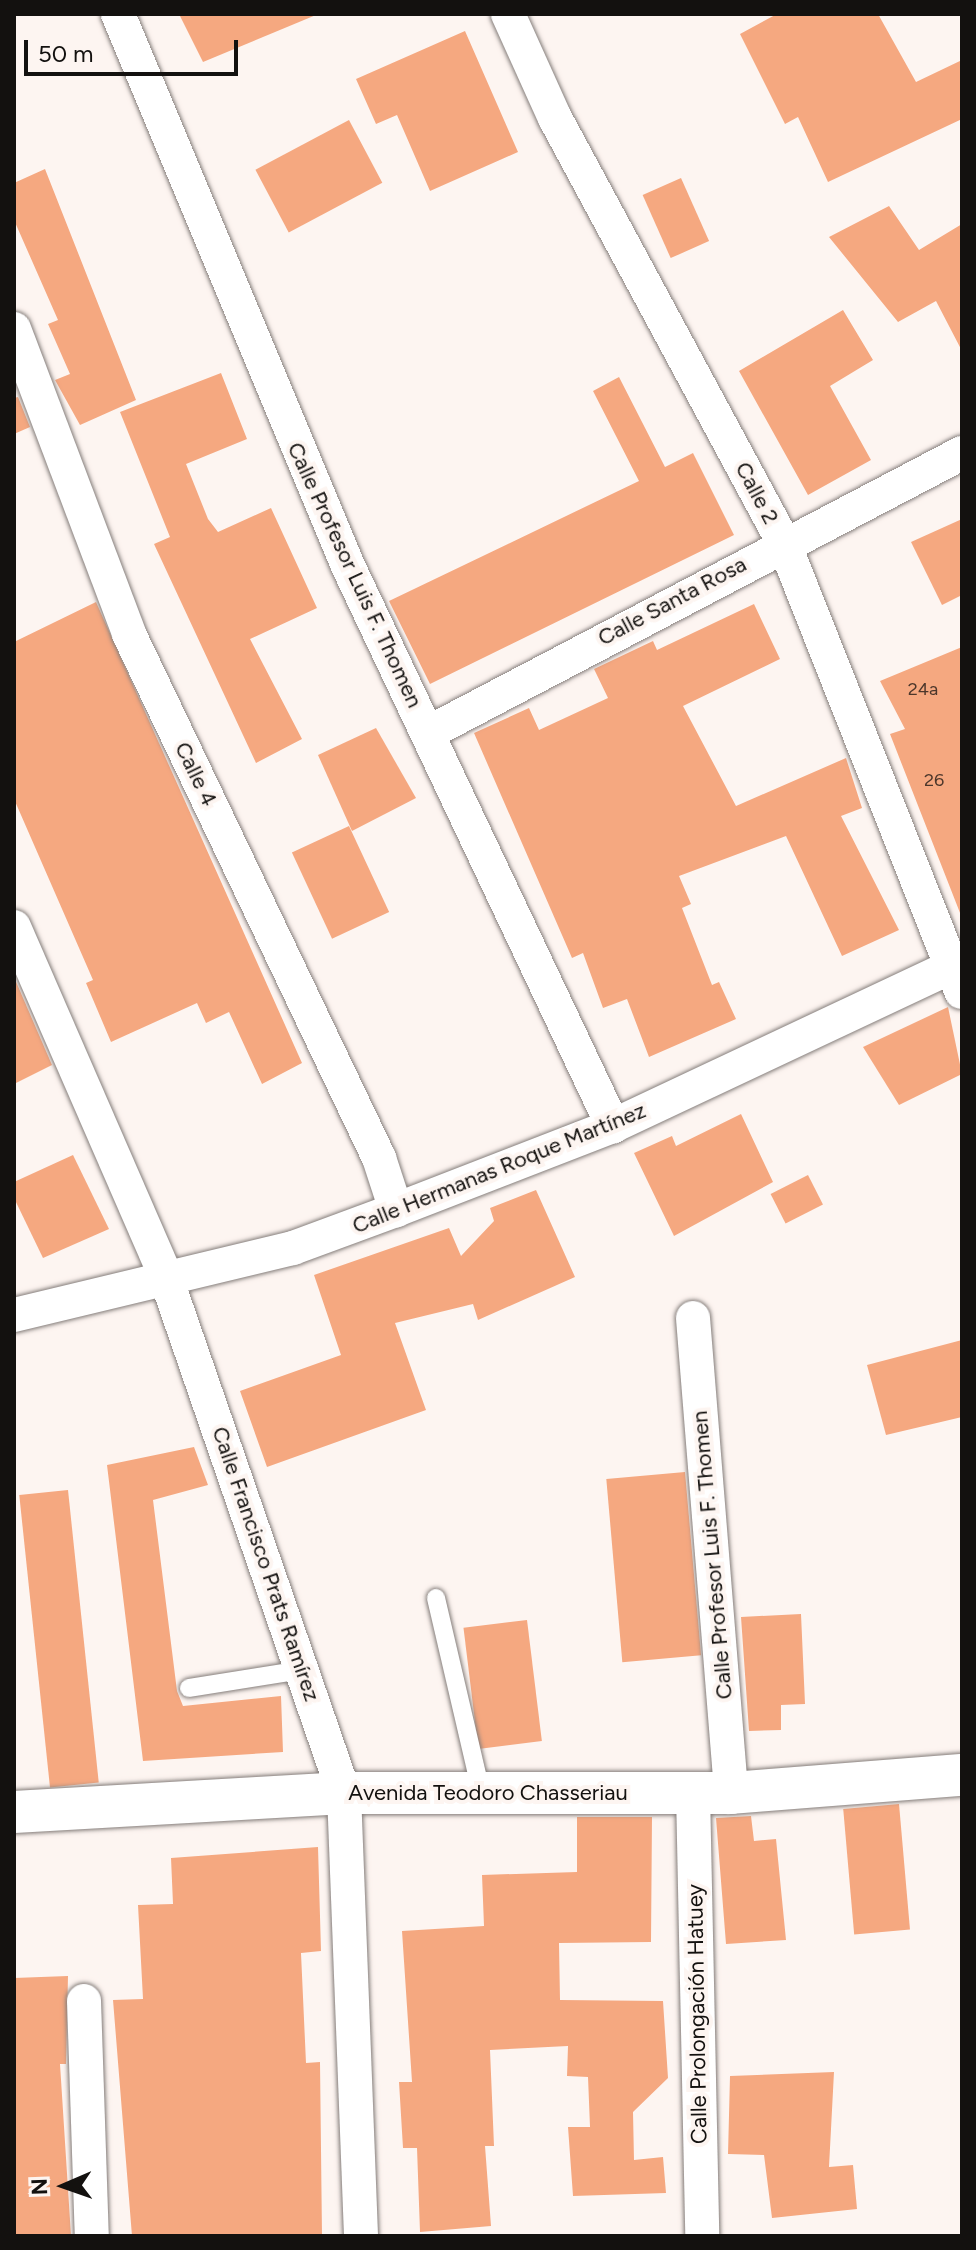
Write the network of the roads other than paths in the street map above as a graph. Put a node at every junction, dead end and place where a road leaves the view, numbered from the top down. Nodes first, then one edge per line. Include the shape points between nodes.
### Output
1 (118, 14) edge
2 (508, 14) edge
3 (14, 329) edge
4 (962, 453) edge
5 (783, 541) junction
6 (428, 733) junction
7 (14, 927) edge
8 (22, 966) edge
9 (959, 973) edge
10 (613, 1126) junction
11 (396, 1210) junction
12 (165, 1275) junction
13 (14, 1315) edge
14 (693, 1318) dead end
15 (436, 1598) dead end
16 (302, 1670) junction
17 (189, 1688) dead end
18 (962, 1775) edge
19 (481, 1792) junction
20 (712, 1792) junction
21 (344, 1793) junction
22 (14, 1812) edge
23 (84, 2001) dead end
24 (92, 2236) edge
25 (361, 2236) edge
26 (702, 2236) edge

1 - 6 street, Calle Profesor Luis F. Thomen via 233,303
2 - 5 street, Calle 2 via 555,118
3 - 11 street, Calle 4 via 129,634 379,1158
4 - 5 street, Calle Santa Rosa
5 - 6 street, Calle Santa Rosa
5 - 9 street, Calle 2
6 - 10 street, Calle Profesor Luis F. Thomen
7 - 8 street, Calle Francisco Prats Ramírez
8 - 12 street, Calle Francisco Prats Ramírez
9 - 10 street, Calle Hermanas Roque Martínez
10 - 11 street, Calle Hermanas Roque Martínez
11 - 12 street, Calle Hermanas Roque Martínez via 293,1248
12 - 13 street, Calle Hermanas Roque Martínez
12 - 16 street, Calle Francisco Prats Ramírez
14 - 20 street, Calle Profesor Luis F. Thomen
15 - 19 lane
16 - 17 lane
16 - 21 street, Calle Francisco Prats Ramírez
18 - 20 street, Avenida Teodoro Chasseriau
19 - 20 street, Avenida Teodoro Chasseriau
19 - 21 street, Avenida Teodoro Chasseriau
20 - 26 street, Calle Prolongación Hatuey
21 - 22 street, Avenida Teodoro Chasseriau
21 - 25 street, Calle Francisco Prats Ramírez
23 - 24 street

